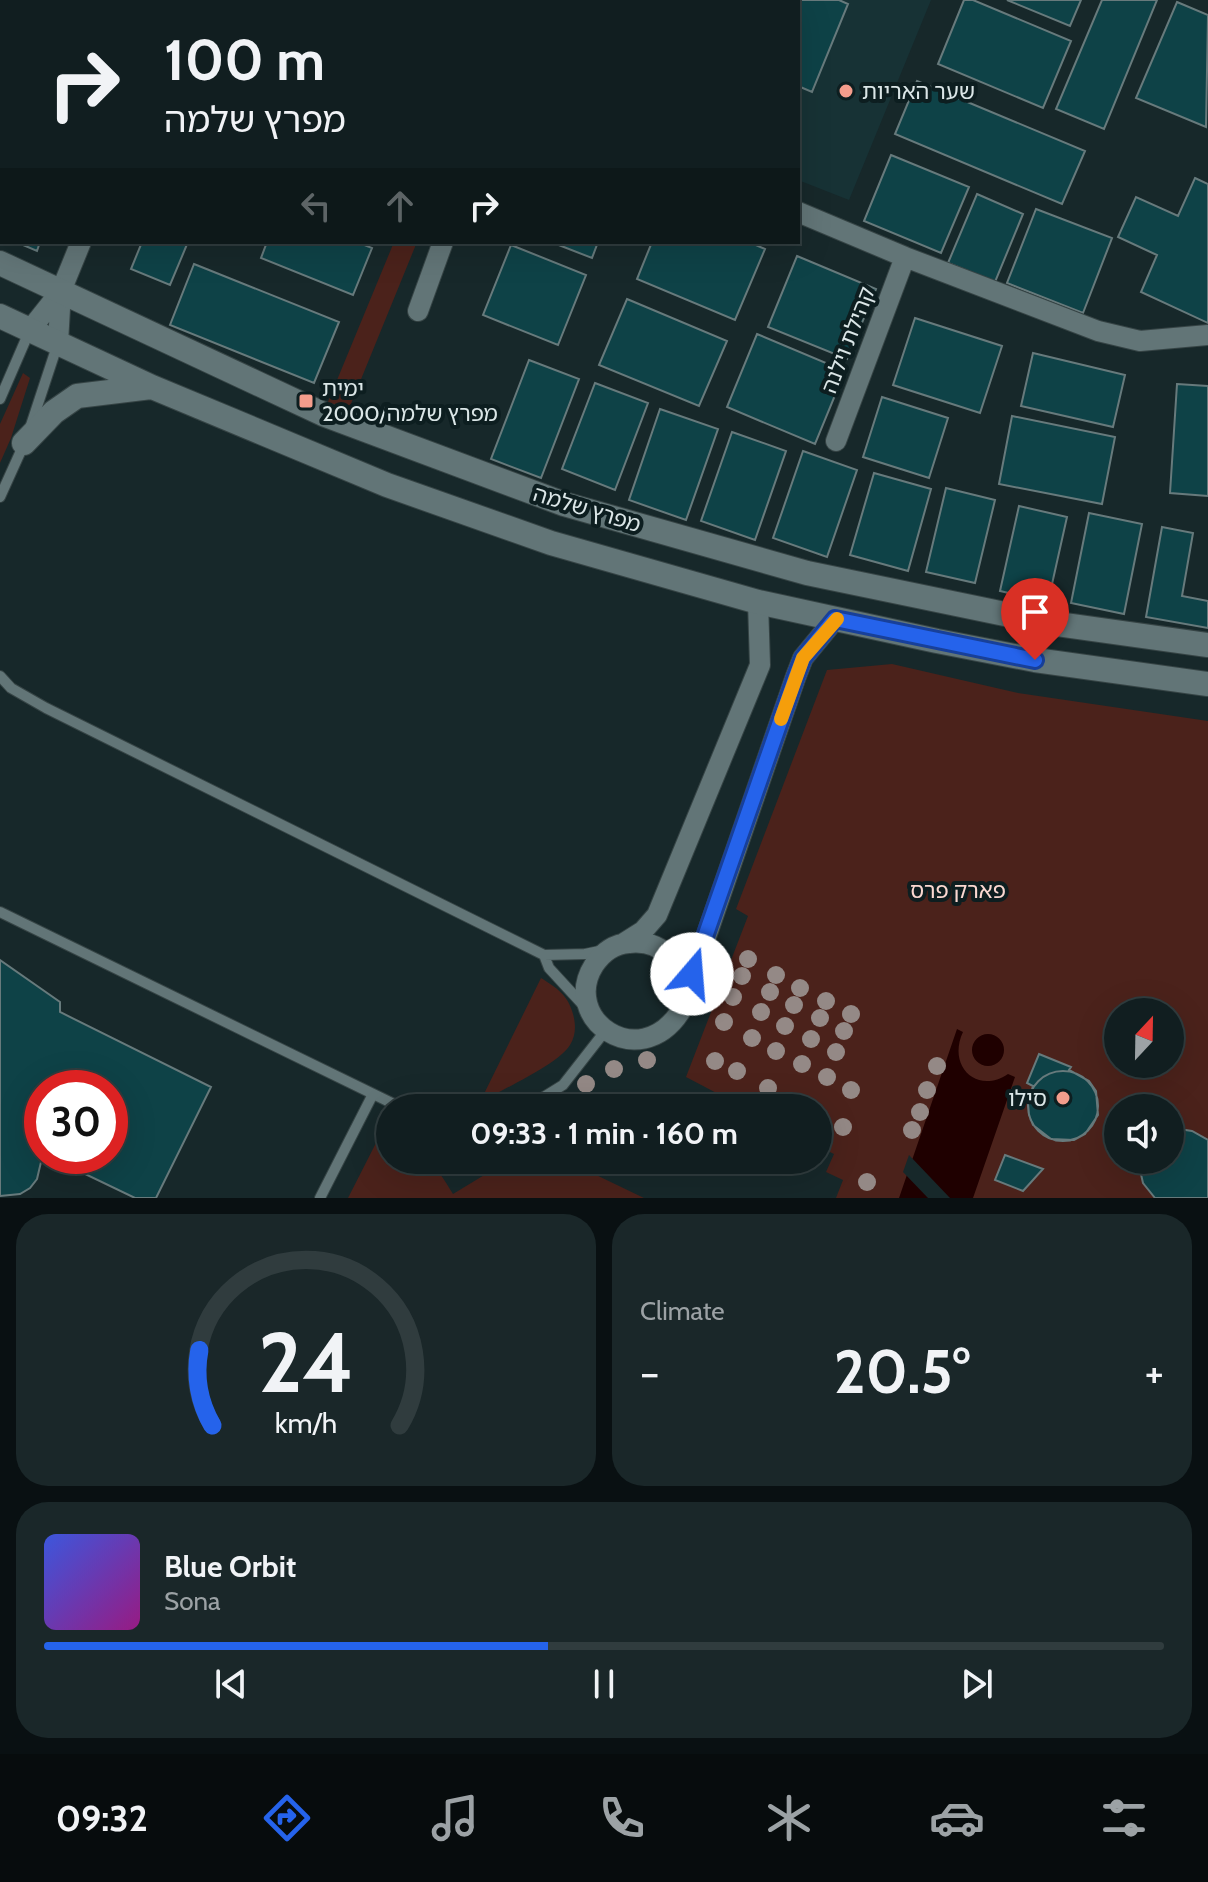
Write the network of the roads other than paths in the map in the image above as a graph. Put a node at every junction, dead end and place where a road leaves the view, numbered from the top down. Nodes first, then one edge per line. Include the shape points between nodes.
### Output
1 (800, 213) edge
2 (80, 244) edge
3 (442, 244) edge
4 (905, 257) junction
5 (0, 263) edge
6 (61, 291) junction
7 (418, 311) dead end
8 (0, 316) edge
9 (30, 330) junction
10 (1208, 335) edge
11 (58, 343) junction
12 (152, 387) junction
13 (0, 399) edge
14 (836, 441) dead end
15 (24, 443) junction
16 (0, 497) edge
17 (758, 602) junction
18 (835, 619) junction
19 (1208, 645) edge
20 (0, 676) edge
21 (1208, 684) edge
22 (6, 688) edge
23 (0, 912) edge
24 (617, 946) junction
25 (544, 955) junction
26 (684, 1000) junction
27 (599, 1023) junction
28 (373, 1094) junction
29 (549, 1094) edge
30 (376, 1095) edge
31 (320, 1198) edge

1 - 4 street
2 - 6 street
3 - 7 street
4 - 10 street via 1098,331 1140,341
4 - 14 street, קהילת וילנה
5 - 6 street, מפרץ שלמה
6 - 9 street
6 - 11 street
6 - 19 street, מפרץ שלמה via 323,414 564,504 822,576 1043,622
8 - 9 street, מפרץ שלמה
9 - 11 street, מפרץ שלמה
9 - 13 lane
11 - 12 street, מפרץ שלמה
11 - 15 lane
12 - 15 street via 77,396
12 - 17 street, מפרץ שלמה via 428,500 551,543
15 - 16 lane
17 - 18 street, מפרץ שלמה
17 - 24 street via 760,665 657,915 643,931
18 - 21 street, מפרץ שלמה via 1035,660
18 - 26 street via 803,658
20 - 22 lane
22 - 25 lane
23 - 28 lane
24 - 25 lane via 585,954
24 - 26 street via 638,942 664,951 681,973
24 - 27 street via 598,958 586,986 587,1001
25 - 27 lane via 549,968
26 - 27 street via 673,1022 653,1037 629,1040
27 - 29 lane via 563,1085
28 - 30 lane
28 - 31 lane

